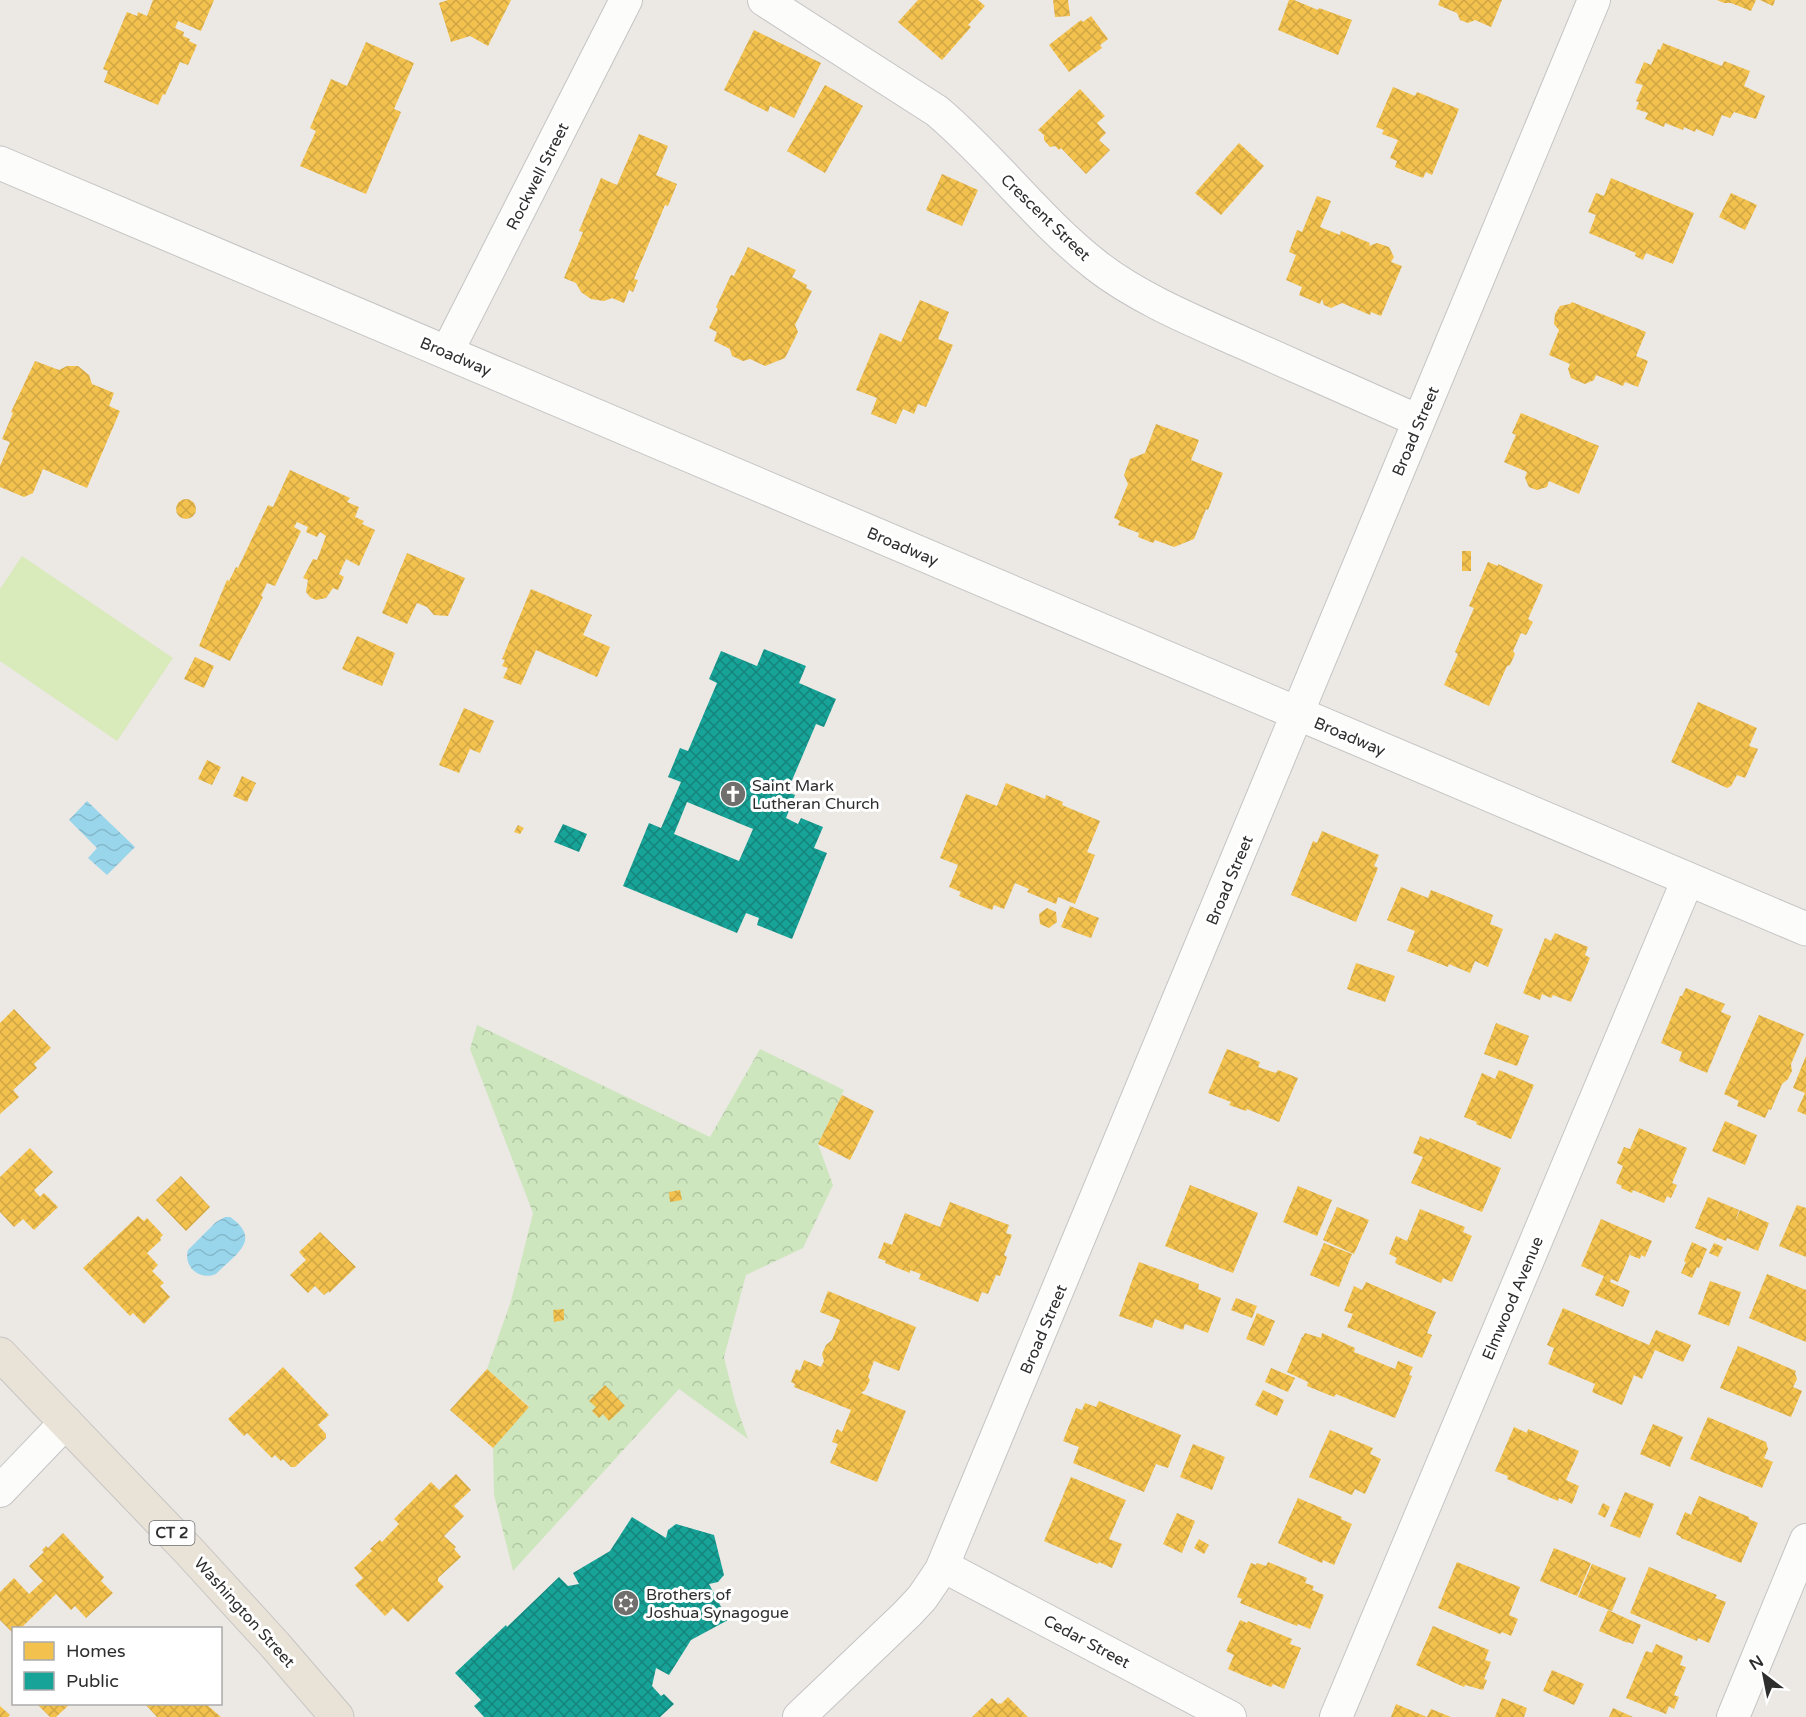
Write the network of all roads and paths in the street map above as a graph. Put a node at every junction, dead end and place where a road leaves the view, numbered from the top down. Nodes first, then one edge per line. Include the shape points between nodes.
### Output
1 (626, 0) edge
2 (764, 0) edge
3 (1594, 0) edge
4 (0, 163) edge
5 (447, 352) junction
6 (1419, 421) junction
7 (1298, 713) junction
8 (1688, 879) junction
9 (1806, 929) edge
10 (0, 1354) edge
11 (66, 1422) junction
12 (0, 1491) edge
13 (1806, 1540) edge
14 (943, 1566) junction
15 (337, 1717) edge
16 (799, 1717) edge
17 (1230, 1717) edge
18 (1336, 1717) edge
19 (1733, 1717) edge

1 - 5 street, Rockwell Street
2 - 6 street, Crescent Street via 937,111 1073,246 1125,285 1190,319
3 - 6 street, Broad Street
4 - 5 main road, Broadway
5 - 7 main road, Broadway
6 - 7 street, Broad Street
7 - 8 main road, Broadway
7 - 14 street, Broad Street
8 - 9 main road, Broadway
8 - 18 street, Elmwood Avenue
10 - 11 highway, Washington Street / CT 2
11 - 12 street
11 - 15 highway, Washington Street / CT 2 via 189,1551
13 - 19 street
14 - 16 street, Broad Street via 932,1586 907,1614
14 - 17 street, Cedar Street

